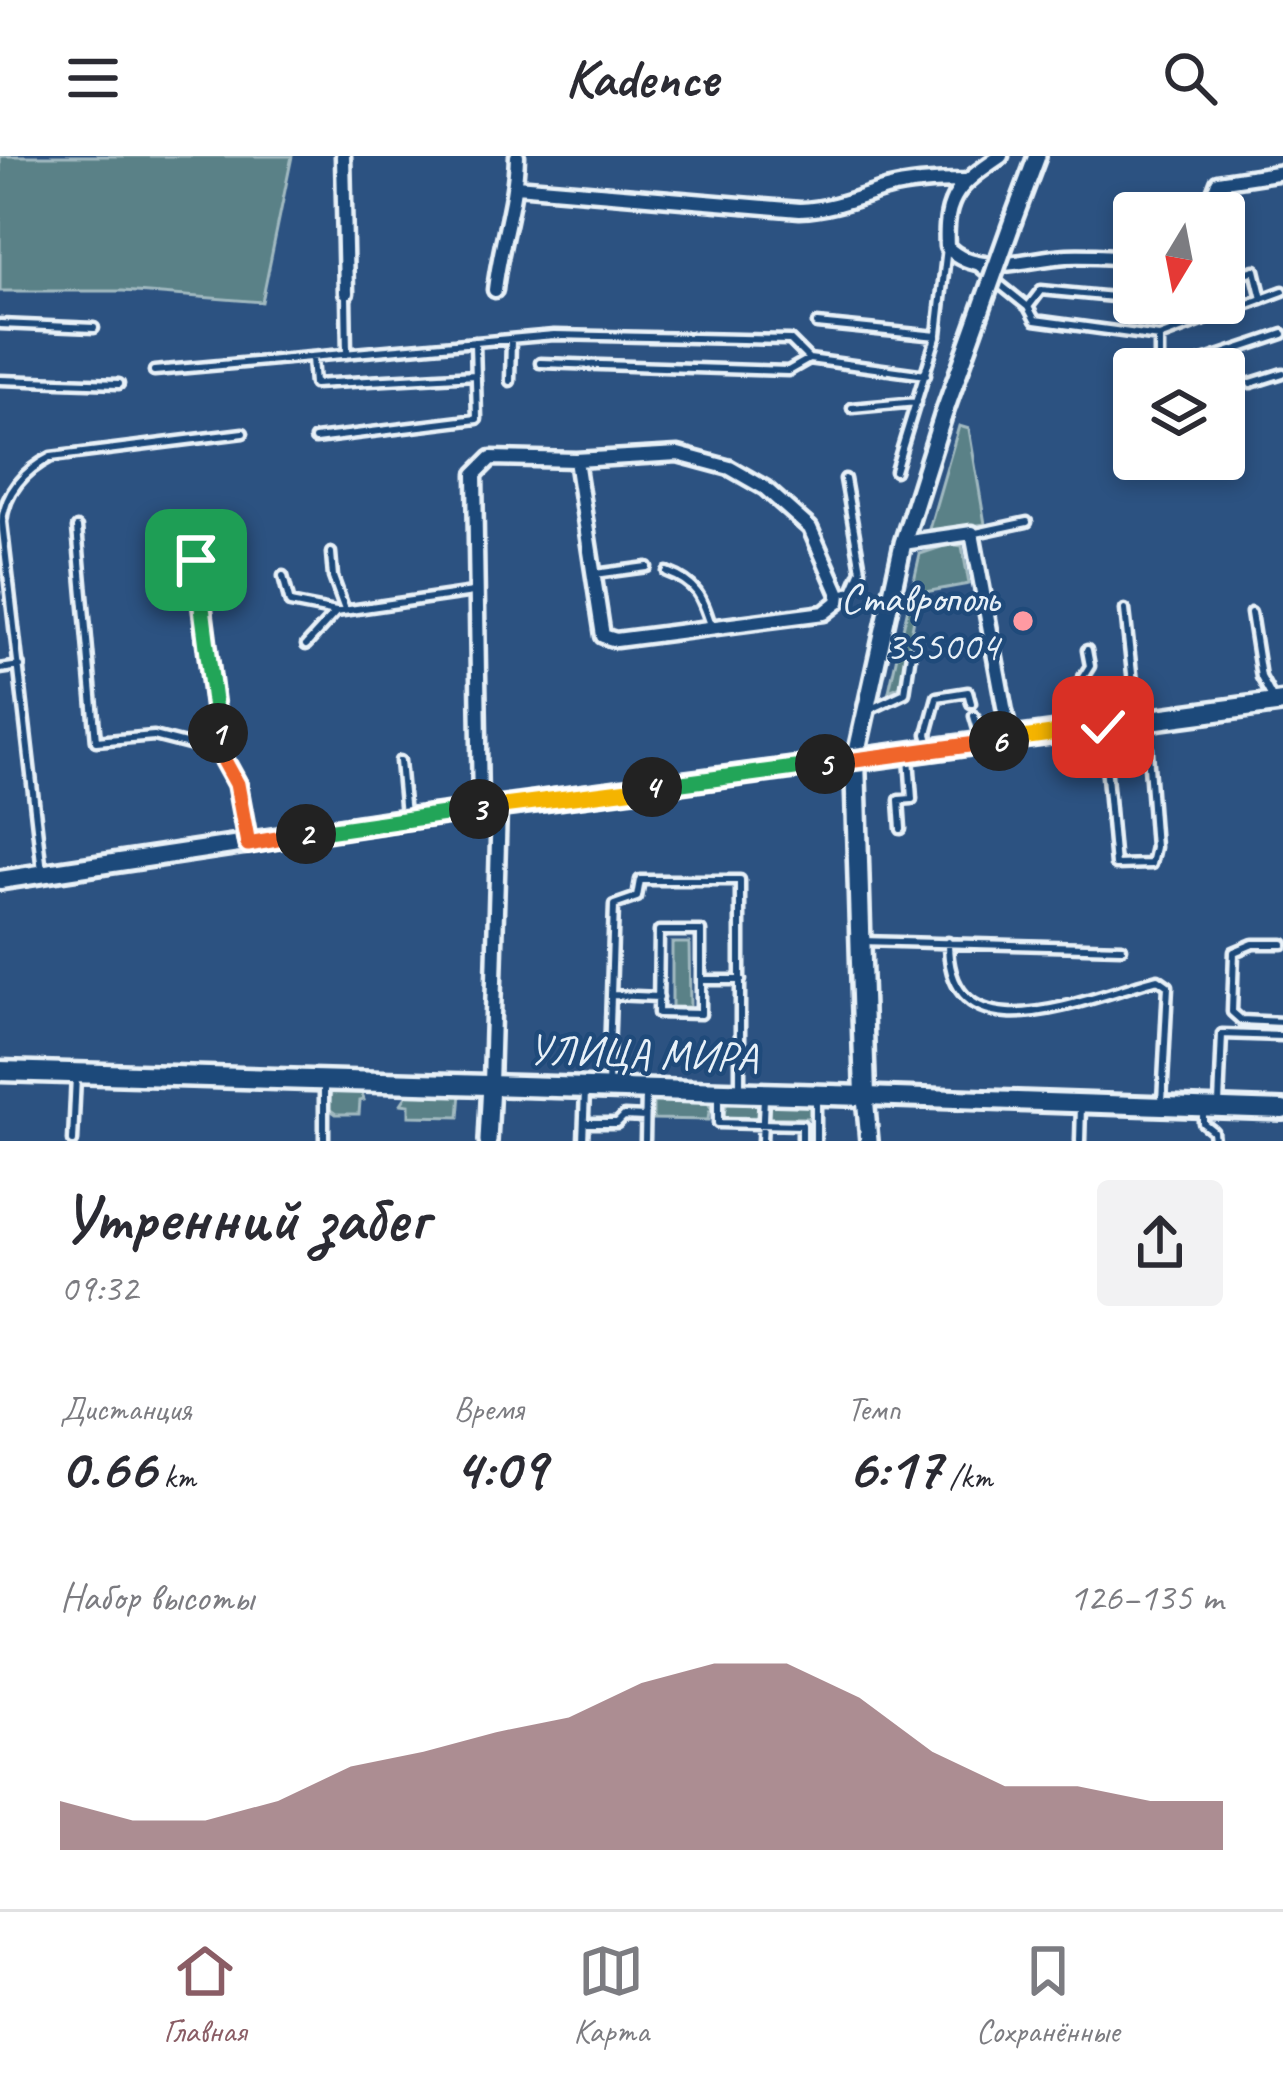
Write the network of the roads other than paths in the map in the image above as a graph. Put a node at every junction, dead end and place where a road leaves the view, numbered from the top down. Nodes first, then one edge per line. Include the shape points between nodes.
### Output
1 (343, 156) edge
2 (517, 156) edge
3 (1001, 156) edge
4 (1037, 156) edge
5 (1283, 172) edge
6 (964, 181) junction
7 (516, 185) junction
8 (1214, 192) edge
9 (947, 247) junction
10 (1113, 257) edge
11 (974, 264) junction
12 (1245, 273) edge
13 (495, 290) dead end
14 (1283, 291) edge
15 (346, 293) joint
16 (1113, 296) edge
17 (1262, 299) junction
18 (1028, 307) junction
19 (0, 324) edge
20 (817, 324) dead end
21 (94, 328) dead end
22 (1283, 334) edge
23 (937, 336) junction
24 (1160, 337) junction
25 (511, 339) junction
26 (475, 342) junction
27 (1160, 348) edge
28 (1241, 348) edge
29 (347, 354) junction
30 (312, 357) junction
31 (809, 359) junction
32 (540, 363) dead end
33 (154, 371) dead end
34 (1283, 373) edge
35 (476, 374) junction
36 (926, 375) junction
37 (0, 380) edge
38 (510, 381) dead end
39 (1251, 383) dead end
40 (119, 384) dead end
41 (917, 402) junction
42 (852, 408) dead end
43 (243, 433) dead end
44 (315, 439) dead end
45 (576, 460) junction
46 (896, 471) dead end
47 (844, 479) dead end
48 (1027, 522) dead end
49 (76, 528) dead end
50 (972, 533) junction
51 (903, 543) junction
52 (331, 553) dead end
53 (196, 560) dead end
54 (647, 567) dead end
55 (667, 572) dead end
56 (591, 574) junction
57 (283, 576) dead end
58 (477, 592) junction
59 (839, 594) junction
60 (1126, 610) dead end
61 (340, 611) junction
62 (1251, 613) dead end
63 (712, 627) junction
64 (306, 645) dead end
65 (1087, 650) dead end
66 (911, 653) dead end
67 (21, 666) junction
68 (0, 669) edge
69 (971, 703) dead end
70 (1279, 703) edge
71 (864, 712) junction
72 (974, 716) dead end
73 (1142, 722) junction
74 (1103, 727) junction
75 (1082, 730) junction
76 (1010, 739) junction
77 (982, 743) junction
78 (931, 750) junction
79 (220, 753) junction
80 (909, 753) junction
81 (855, 760) junction
82 (400, 761) dead end
83 (489, 808) junction
84 (405, 819) junction
85 (901, 829) dead end
86 (248, 844) junction
87 (42, 874) junction
88 (0, 880) edge
89 (858, 941) junction
90 (948, 942) junction
91 (1283, 944) edge
92 (1122, 947) dead end
93 (701, 980) junction
94 (741, 980) junction
95 (611, 995) junction
96 (658, 997) junction
97 (1283, 1022) edge
98 (1283, 1036) edge
99 (0, 1071) edge
100 (77, 1072) junction
101 (324, 1081) junction
102 (491, 1084) junction
103 (586, 1088) junction
104 (608, 1088) junction
105 (647, 1089) junction
106 (718, 1091) junction
107 (740, 1092) junction
108 (764, 1092) junction
109 (816, 1094) junction
110 (865, 1096) junction
111 (1081, 1102) junction
112 (1162, 1105) junction
113 (1211, 1107) junction
114 (1283, 1110) edge
115 (645, 1117) junction
116 (584, 1123) junction
117 (763, 1124) junction
118 (645, 1139) edge
119 (74, 1141) edge
120 (324, 1141) edge
121 (488, 1141) edge
122 (583, 1141) edge
123 (762, 1141) edge
124 (802, 1141) edge
125 (816, 1141) edge
126 (869, 1141) edge
127 (1080, 1141) edge
128 (1214, 1141) edge

1 - 15 street
2 - 7 street
3 - 6 street
4 - 51 street, bridge
5 - 8 street via 1218,182
6 - 7 street via 800,210
6 - 9 street via 948,206
7 - 13 street
9 - 11 street
9 - 23 lane
10 - 11 street
11 - 18 lane
12 - 17 lane via 1255,270
14 - 17 lane
15 - 29 lane
16 - 18 lane via 1041,290
17 - 24 lane
18 - 24 lane via 1035,320
19 - 21 lane
20 - 23 lane
22 - 28 lane
23 - 36 lane
24 - 27 lane
25 - 26 lane
25 - 31 lane via 790,340
25 - 38 lane
26 - 29 lane
26 - 35 lane
29 - 30 lane
30 - 33 lane
30 - 35 lane via 314,384
31 - 32 lane via 788,370
31 - 36 lane
34 - 39 lane
35 - 44 lane via 477,419
36 - 41 lane
37 - 40 lane
41 - 42 lane
41 - 46 lane
43 - 67 lane via 51,457 33,466 2,522
45 - 56 street
45 - 58 street via 491,458 475,475
45 - 59 street via 678,454 730,468 811,528
47 - 59 lane via 861,570 853,591
48 - 50 lane
49 - 79 lane via 96,741 154,736
50 - 51 street
50 - 76 street
51 - 71 street
52 - 61 lane
53 - 79 lane
54 - 56 lane
55 - 63 lane via 701,593
56 - 63 street via 603,636
57 - 61 lane via 290,603
58 - 61 lane
58 - 83 street
59 - 63 street via 824,613
60 - 73 lane
61 - 64 lane
62 - 70 lane via 1261,677
65 - 75 lane via 1090,666 1076,688
66 - 71 lane via 905,693
67 - 68 lane
67 - 87 lane
69 - 78 lane via 968,692 938,697
70 - 73 main road
71 - 81 street
72 - 77 lane
73 - 74 main road
73 - 74 lane via 1151,865 1115,865
74 - 75 main road
75 - 76 main road
76 - 77 main road
77 - 78 main road
78 - 80 main road
79 - 86 lane via 237,784
80 - 81 main road
80 - 85 lane via 912,799 899,800
81 - 83 main road
81 - 89 main road
82 - 84 lane
83 - 84 main road
83 - 102 street
84 - 86 main road
86 - 87 main road
87 - 88 main road
89 - 90 lane
89 - 110 main road
90 - 92 lane
90 - 112 lane via 959,994 979,1010 1046,1012 1158,979 1168,986
91 - 97 lane via 1234,952 1232,1012 1241,1021
93 - 94 lane
93 - 96 lane via 700,1013 658,1013
93 - 96 lane via 701,931 659,931
94 - 95 lane via 742,882 640,880 637,897 614,905
94 - 107 lane
95 - 96 lane
95 - 104 lane
98 - 113 lane via 1222,1034
99 - 100 main road, УЛИЦА МИРА
100 - 101 main road, УЛИЦА МИРА
100 - 119 lane
101 - 102 main road, УЛИЦА МИРА
101 - 120 lane
102 - 103 main road, УЛИЦА МИРА
102 - 121 street
103 - 104 main road, УЛИЦА МИРА
103 - 116 lane
104 - 105 main road, УЛИЦА МИРА
105 - 106 main road, УЛИЦА МИРА
105 - 115 lane
106 - 107 main road, УЛИЦА МИРА
106 - 117 lane via 718,1123
107 - 108 main road, УЛИЦА МИРА
108 - 109 main road, УЛИЦА МИРА
108 - 117 lane
109 - 110 main road, УЛИЦА МИРА
109 - 125 lane
110 - 111 main road, УЛИЦА МИРА
110 - 126 street
111 - 112 main road, УЛИЦА МИРА
111 - 127 lane
112 - 113 main road, УЛИЦА МИРА
113 - 114 main road, УЛИЦА МИРА
113 - 128 lane via 1202,1123
115 - 116 lane
115 - 118 lane
116 - 122 lane
117 - 123 lane
117 - 124 lane via 802,1125

